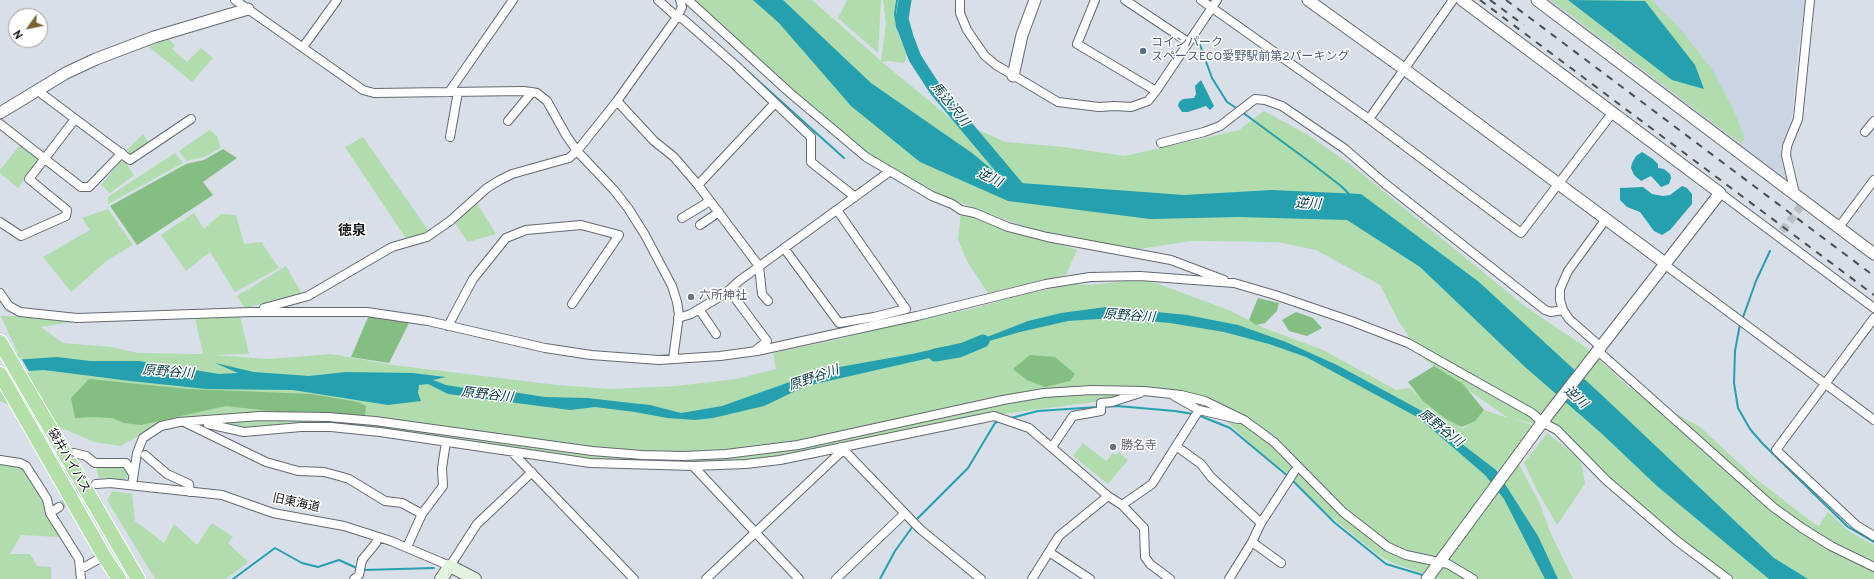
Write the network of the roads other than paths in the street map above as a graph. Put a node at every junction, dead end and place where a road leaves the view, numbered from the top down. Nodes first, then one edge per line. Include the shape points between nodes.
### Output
1 (235, 0) edge
2 (337, 0) edge
3 (513, 0) edge
4 (658, 0) edge
5 (680, 0) edge
6 (688, 0) edge
7 (960, 0) edge
8 (1035, 0) edge
9 (1095, 0) edge
10 (1126, 0) edge
11 (1201, 0) edge
12 (1217, 0) edge
13 (1308, 0) edge
14 (1453, 0) edge
15 (1462, 0) edge
16 (1537, 0) edge
17 (1810, 0) edge
18 (248, 8) junction
19 (1212, 8) junction
20 (677, 17) junction
21 (1188, 42) junction
22 (303, 47) junction
23 (1404, 69) junction
24 (1013, 76) junction
25 (38, 89) junction
26 (1156, 91) junction
27 (449, 92) junction
28 (458, 92) junction
29 (532, 92) junction
30 (617, 101) junction
31 (775, 103) junction
32 (0, 113) edge
33 (1614, 114) junction
34 (75, 119) junction
35 (1369, 119) junction
36 (191, 120) dead end
37 (1874, 121) edge
38 (508, 122) dead end
39 (0, 124) edge
40 (1865, 132) dead end
41 (450, 137) dead end
42 (1161, 143) dead end
43 (577, 151) junction
44 (122, 154) junction
45 (45, 159) junction
46 (889, 172) junction
47 (1874, 180) edge
48 (1559, 184) junction
49 (698, 185) junction
50 (1720, 193) junction
51 (1795, 194) junction
52 (855, 197) junction
53 (710, 201) junction
54 (837, 210) junction
55 (719, 212) junction
56 (682, 218) dead end
57 (1606, 219) junction
58 (0, 222) edge
59 (700, 225) dead end
60 (1839, 227) junction
61 (784, 248) junction
62 (1874, 254) edge
63 (1665, 263) junction
64 (759, 266) junction
65 (1234, 284) junction
66 (729, 290) junction
67 (0, 293) edge
68 (768, 301) dead end
69 (572, 304) dead end
70 (9, 306) junction
71 (0, 308) edge
72 (1874, 308) edge
73 (699, 309) junction
74 (1563, 310) junction
75 (251, 312) junction
76 (678, 318) junction
77 (1874, 318) edge
78 (448, 326) junction
79 (716, 334) dead end
80 (0, 342) edge
81 (1598, 350) junction
82 (754, 351) junction
83 (673, 359) junction
84 (0, 374) edge
85 (1824, 383) junction
86 (1144, 391) junction
87 (1164, 393) junction
88 (1199, 410) junction
89 (1244, 420) junction
90 (1874, 420) edge
91 (186, 422) junction
92 (198, 422) junction
93 (1542, 423) junction
94 (446, 442) junction
95 (1274, 442) junction
96 (1176, 446) junction
97 (1052, 447) junction
98 (842, 448) junction
99 (512, 452) junction
100 (145, 455) dead end
101 (66, 458) junction
102 (0, 460) edge
103 (693, 466) junction
104 (532, 472) junction
105 (1294, 472) junction
106 (133, 474) junction
107 (96, 484) tunnel mouth
108 (132, 485) junction
109 (190, 492) junction
110 (1108, 496) junction
111 (1333, 500) junction
112 (1122, 505) junction
113 (59, 507) tunnel mouth
114 (50, 513) junction
115 (422, 514) junction
116 (904, 514) junction
117 (1261, 523) junction
118 (755, 533) junction
119 (1874, 536) edge
120 (378, 537) junction
121 (1252, 542) junction
122 (406, 547) junction
123 (1049, 552) junction
124 (104, 556) junction
125 (1281, 563) dead end
126 (1440, 563) junction
127 (450, 566) junction
128 (1874, 567) edge
129 (81, 569) junction
130 (81, 579) edge
131 (119, 579) edge
132 (138, 579) edge
133 (354, 579) edge
134 (440, 579) edge
135 (475, 579) edge
136 (634, 579) edge
137 (706, 579) edge
138 (799, 579) edge
139 (836, 579) edge
140 (981, 579) edge
141 (1032, 579) edge
142 (1090, 579) edge
143 (1170, 579) edge
144 (1229, 579) edge
145 (1427, 579) edge
146 (1473, 579) edge
147 (1728, 579) edge

1 - 18 street
2 - 22 street
3 - 27 street
4 - 20 street
5 - 20 street via 682,7
6 - 46 street via 829,127
7 - 24 street via 960,13 967,30 986,56
8 - 24 street via 1022,35
9 - 26 street via 1077,44
10 - 21 street
11 - 19 street
12 - 19 street
13 - 23 street
14 - 23 street
15 - 33 street
16 - 51 street
17 - 51 street via 1798,119 1786,155
18 - 22 street
18 - 25 street via 130,45 66,73
19 - 21 street
19 - 35 street
20 - 30 street
20 - 31 street via 683,19 733,62
21 - 26 street
22 - 27 street via 363,90 374,93
23 - 35 street
23 - 48 street
24 - 26 street via 1058,102 1099,107 1141,105
25 - 32 street
25 - 34 street
27 - 28 street
28 - 29 street
28 - 41 street
29 - 38 street
29 - 43 street via 547,102
30 - 43 street
30 - 49 street via 654,141 674,157
31 - 49 street
31 - 52 street via 811,137 811,162
33 - 48 street
33 - 50 street
34 - 44 street
34 - 45 street
35 - 48 street via 1521,234
36 - 44 street via 130,160
37 - 40 street
39 - 45 street
42 - 74 street via 1220,126 1255,99 1282,106 1345,149 1545,310
43 - 75 street via 569,158 512,174 500,180 428,237 392,247 308,296
43 - 76 street via 614,190 645,235 672,286 678,302
44 - 45 street via 89,187 81,187
45 - 58 street via 29,179 67,210 66,216 22,236
46 - 52 street
46 - 65 street via 962,210 1008,227 1047,237 1171,260
47 - 60 street
48 - 57 street
49 - 53 street
50 - 63 street
50 - 72 street via 1780,234
51 - 60 street via 1803,204
52 - 54 street
53 - 55 street
53 - 56 street
54 - 61 street
54 - 61 street via 906,309 874,318 839,323
55 - 59 street
55 - 64 street
57 - 63 street
57 - 74 street via 1563,279 1560,300
60 - 62 street
61 - 64 street
63 - 81 street
63 - 85 street
64 - 66 street
64 - 68 street via 762,294
65 - 82 street via 1140,276 1090,277 1046,284 917,316
65 - 93 street via 1275,295 1408,343 1532,413
66 - 73 street
66 - 82 street via 767,341
67 - 70 street
69 - 78 street via 619,234 581,225 526,230 506,238 473,279
70 - 71 street
70 - 75 street via 20,312 77,318
73 - 76 street
73 - 79 street
74 - 81 street
75 - 78 street via 367,312
76 - 83 street
77 - 85 street
78 - 83 street via 545,348 591,355
80 - 101 highway, 袋井バイパス
81 - 93 street
81 - 128 street via 1773,507 1831,546
82 - 83 street
84 - 124 highway, 袋井バイパス
85 - 90 street
85 - 119 street via 1776,450 1856,525
86 - 87 street
86 - 92 street via 1092,390 1044,394 1003,400 798,445 726,454 683,456 592,451 375,421 328,417 260,416
86 - 97 street via 1101,403 1101,411 1073,416
87 - 88 street
87 - 89 street via 1181,394 1205,401
88 - 89 street
88 - 96 street
89 - 95 street
91 - 92 street
91 - 106 street via 161,426 143,438 136,453
91 - 115 street via 266,462 298,471 324,472 349,479 386,501 402,503
92 - 94 street via 244,432 302,426 331,427
93 - 126 street
93 - 147 street via 1557,430 1606,480 1677,541
94 - 99 street
94 - 115 street via 442,468 443,486
95 - 105 street via 1276,450
95 - 111 street
96 - 112 street via 1152,484
96 - 117 street via 1201,464 1210,476
97 - 98 street via 1029,428 994,416
97 - 110 street
98 - 103 street via 780,460
98 - 116 street
98 - 118 street
99 - 103 street via 590,463
99 - 104 street
100 - 109 street via 167,474 189,484
101 - 106 street via 74,453 86,456 95,463 126,463
101 - 132 highway, 袋井バイパス
102 - 114 street via 26,466 47,499
103 - 118 street
104 - 127 street via 477,524
104 - 136 street
105 - 111 street via 1317,492
105 - 117 street
106 - 108 street
107 - 108 street, 旧東海道 via 102,482
108 - 109 street, 旧東海道
109 - 120 street, 旧東海道 via 222,495 273,513 344,526
110 - 112 street
110 - 123 street via 1058,536
111 - 126 street via 1388,547 1406,555
112 - 143 street via 1144,528 1145,557
113 - 114 street
114 - 129 street via 79,559
115 - 122 street
116 - 139 street
116 - 140 street
117 - 121 street
118 - 137 street
118 - 138 street
120 - 122 street, 旧東海道
120 - 133 street via 362,560 359,575
121 - 125 street
121 - 144 street
122 - 127 street, 旧東海道
123 - 141 street
123 - 142 street
124 - 129 street
124 - 131 highway, 袋井バイパス
126 - 145 street
126 - 146 street via 1455,568
127 - 134 main road
127 - 135 main road
129 - 130 street

